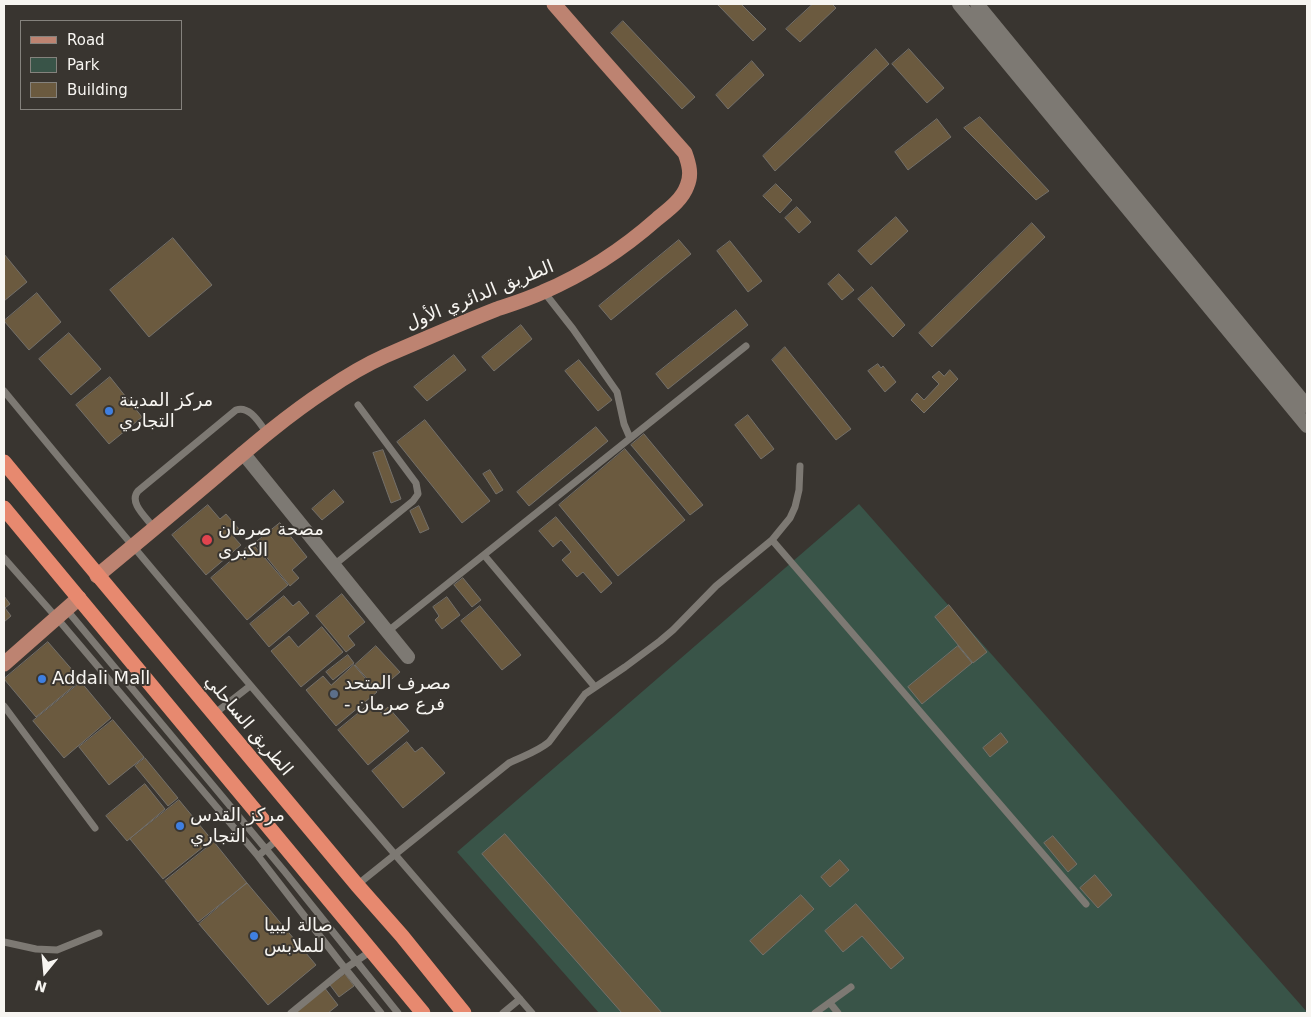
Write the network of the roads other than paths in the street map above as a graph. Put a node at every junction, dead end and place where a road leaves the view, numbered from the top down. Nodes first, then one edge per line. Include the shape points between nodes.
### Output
1 (554, 4) edge
2 (959, 4) edge
3 (978, 4) edge
4 (544, 292) junction
5 (746, 346) dead end
6 (4, 391) edge
7 (358, 405) dead end
8 (1307, 406) edge
9 (1307, 426) edge
10 (268, 433) junction
11 (630, 438) junction
12 (243, 453) junction
13 (4, 462) edge
14 (800, 466) dead end
15 (4, 508) edge
16 (154, 528) junction
17 (772, 540) junction
18 (132, 547) junction
19 (484, 555) junction
20 (4, 558) edge
21 (334, 565) junction
22 (98, 576) junction
23 (79, 598) junction
24 (61, 613) junction
25 (387, 632) junction
26 (408, 657) dead end
27 (4, 664) edge
28 (250, 686) junction
29 (595, 687) junction
30 (4, 706) edge
31 (214, 714) junction
32 (95, 828) dead end
33 (278, 839) junction
34 (266, 849) junction
35 (395, 855) junction
36 (258, 856) junction
37 (357, 885) junction
38 (1086, 904) dead end
39 (98, 933) dead end
40 (4, 942) edge
41 (371, 950) junction
42 (356, 961) junction
43 (346, 968) junction
44 (850, 987) dead end
45 (520, 999) junction
46 (830, 1003) junction
47 (291, 1013) edge
48 (381, 1013) edge
49 (398, 1013) edge
50 (423, 1013) edge
51 (464, 1013) edge
52 (503, 1013) edge
53 (532, 1013) edge
54 (815, 1013) edge
55 (838, 1013) edge

1 - 4 main road, الطريق الدائري الأول via 685,153 690,173 681,197 646,229 595,265
2 - 9 street
3 - 8 street
4 - 10 main road, الطريق الدائري الأول via 383,357 326,389
4 - 11 lane via 617,392
5 - 11 lane
6 - 18 lane
7 - 21 lane via 416,483 418,494
10 - 12 main road, الطريق الدائري الأول
10 - 16 lane via 249,411 243,408 236,410 138,491 134,497 136,504
11 - 19 lane
12 - 16 main road, الطريق الدائري الأول
12 - 21 street
13 - 22 highway, الطريق الساحلي
14 - 17 lane via 795,507
15 - 23 highway
16 - 18 main road, الطريق الدائري الأول
17 - 29 lane via 716,586 660,641
17 - 38 lane
18 - 22 main road, الطريق الدائري الأول
18 - 28 lane
19 - 25 lane
19 - 29 lane
20 - 24 lane
21 - 25 street
22 - 31 highway, الطريق الساحلي
23 - 24 main road
23 - 33 highway
24 - 27 main road
24 - 34 lane
24 - 36 lane
25 - 26 street
28 - 31 lane
28 - 35 lane
29 - 35 lane via 585,694 549,742 509,763
30 - 32 lane
31 - 37 highway, الطريق الساحلي
33 - 34 lane
33 - 41 highway
34 - 36 lane
34 - 42 lane
35 - 37 lane
35 - 45 lane
36 - 43 lane
37 - 51 highway, الطريق الساحلي
39 - 40 lane via 57,950
41 - 42 lane
41 - 50 highway
42 - 43 lane
42 - 49 lane
43 - 47 lane
43 - 48 lane
44 - 46 lane
45 - 52 lane
45 - 53 lane
46 - 54 lane
46 - 55 lane

